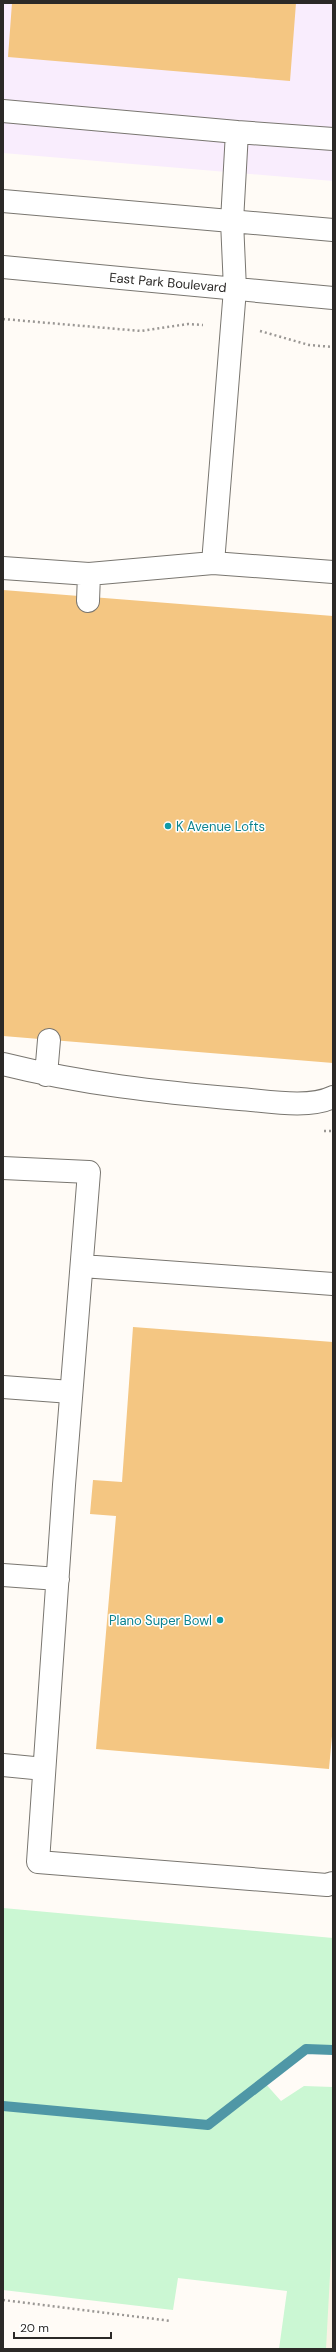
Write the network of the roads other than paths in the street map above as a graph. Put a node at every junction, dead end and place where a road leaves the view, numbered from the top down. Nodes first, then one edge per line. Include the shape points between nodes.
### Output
1 (3, 111) edge
2 (237, 132) junction
3 (333, 139) edge
4 (3, 201) edge
5 (232, 221) junction
6 (333, 230) edge
7 (3, 267) edge
8 (235, 289) junction
9 (333, 298) edge
10 (213, 563) junction
11 (3, 568) edge
12 (333, 572) edge
13 (89, 574) junction
14 (88, 601) dead end
15 (49, 1040) dead end
16 (3, 1064) edge
17 (46, 1075) junction
18 (333, 1097) edge
19 (3, 1168) edge
20 (82, 1266) junction
21 (333, 1284) edge
22 (3, 1387) edge
23 (71, 1392) junction
24 (3, 1575) edge
25 (58, 1579) junction
26 (3, 1765) edge
27 (44, 1768) junction
28 (333, 1883) edge

1 - 2 main road
2 - 3 main road
2 - 5 main road
4 - 5 main road
5 - 6 main road
5 - 8 main road
7 - 8 main road, East Park Boulevard
8 - 9 main road, East Park Boulevard
8 - 10 main road
10 - 12 main road
10 - 13 main road
11 - 13 main road
13 - 14 main road
15 - 17 main road
16 - 17 main road
17 - 18 main road via 140,1091 290,1103 325,1101
19 - 20 main road via 89,1172
20 - 21 main road
20 - 23 main road
22 - 23 main road
23 - 25 main road
24 - 25 main road
25 - 27 main road
26 - 27 main road
27 - 28 main road via 38,1862 327,1885

